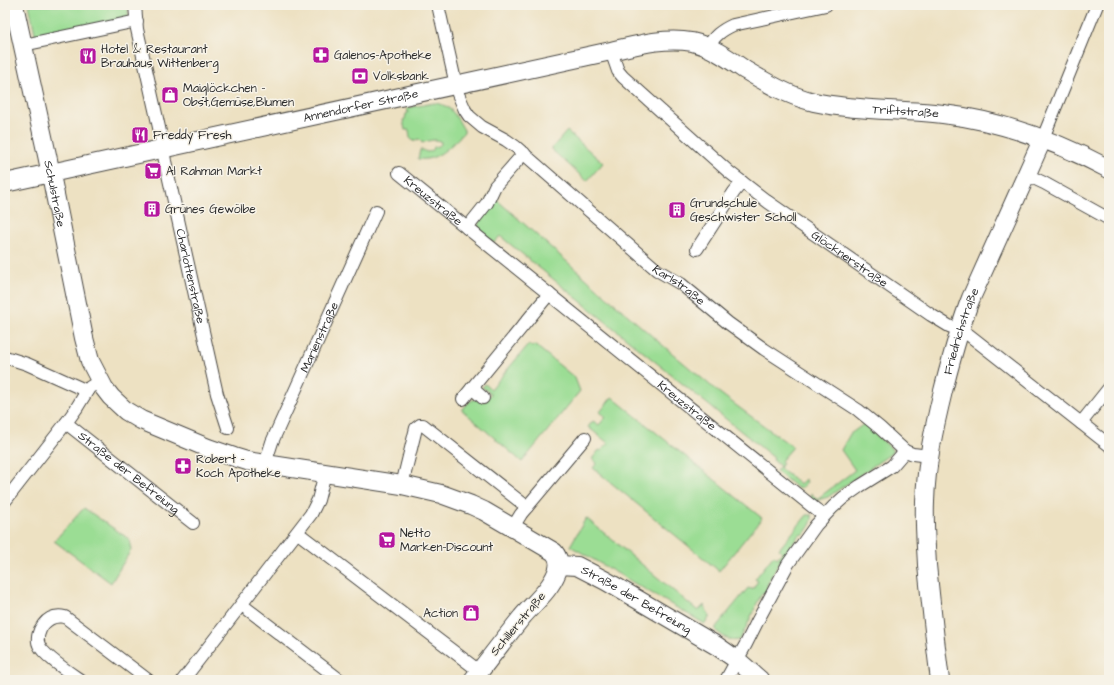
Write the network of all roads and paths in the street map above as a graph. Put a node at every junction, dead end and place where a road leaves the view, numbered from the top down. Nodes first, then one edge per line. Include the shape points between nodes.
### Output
1 (14, 5) edge
2 (135, 5) edge
3 (438, 5) edge
4 (826, 5) edge
5 (1097, 5) edge
6 (137, 21) junction
7 (32, 43) dead end
8 (707, 47) junction
9 (611, 51) junction
10 (455, 85) junction
11 (1043, 138) junction
12 (163, 149) junction
13 (524, 153) junction
14 (1109, 169) edge
15 (50, 173) junction
16 (399, 173) dead end
17 (1027, 175) junction
18 (742, 182) junction
19 (5, 183) edge
20 (376, 211) dead end
21 (1109, 219) edge
22 (467, 228) junction
23 (697, 249) dead end
24 (549, 294) junction
25 (959, 330) junction
26 (5, 356) edge
27 (94, 386) junction
28 (472, 388) junction
29 (1109, 388) edge
30 (483, 398) dead end
31 (463, 399) dead end
32 (66, 423) junction
33 (1081, 424) junction
34 (228, 428) dead end
35 (584, 438) dead end
36 (1109, 445) edge
37 (905, 451) junction
38 (929, 456) junction
39 (265, 464) junction
40 (325, 473) junction
41 (402, 485) junction
42 (5, 501) edge
43 (527, 507) junction
44 (824, 516) junction
45 (192, 523) dead end
46 (513, 527) junction
47 (298, 533) junction
48 (559, 565) junction
49 (242, 605) junction
50 (737, 660) junction
51 (476, 676) edge
52 (80, 680) edge
53 (148, 680) edge
54 (183, 680) edge
55 (340, 680) edge
56 (726, 680) edge
57 (760, 680) edge
58 (940, 680) edge

1 - 15 street, Schulstraße
2 - 6 street, Charlottenstraße
3 - 10 street, Karlstraße
4 - 8 street via 733,25 714,37
5 - 11 street, Friedrichstraße
6 - 7 street
6 - 12 street, Charlottenstraße
8 - 9 street, Annendorfer Straße via 671,40
8 - 11 street, Triftstraße via 769,84 812,101 846,107 914,111 969,118
9 - 10 street, Annendorfer Straße
9 - 18 street, Glöcknerstraße via 623,78
10 - 12 street, Annendorfer Straße
10 - 13 street, Karlstraße via 469,116
11 - 14 street, Triftstraße
11 - 17 street, Friedrichstraße
12 - 15 street, Annendorfer Straße
12 - 34 street, Charlottenstraße via 217,394
13 - 22 street, Kreuzstraße via 495,186 487,203
13 - 37 street, Karlstraße via 657,270 681,284 764,349 858,410
15 - 19 street, Annendorfer Straße
15 - 27 street, Schulstraße via 87,352 94,369
16 - 22 street, Kreuzstraße
17 - 21 street
17 - 25 street, Friedrichstraße via 970,298
18 - 23 street
18 - 25 street, Glöcknerstraße via 931,315
20 - 39 street, Marienstraße via 272,442
22 - 24 street, Kreuzstraße
24 - 28 street
24 - 44 street, Kreuzstraße
25 - 33 street, Glöcknerstraße via 969,335
25 - 38 street, Friedrichstraße
26 - 27 street
27 - 32 street
27 - 39 street via 141,420 221,453
28 - 30 street
28 - 31 street
29 - 33 street
32 - 42 street
32 - 45 street, Straße der Befreiung
33 - 36 street, Glöcknerstraße
35 - 43 street
37 - 38 street, Karlstraße
37 - 44 street via 892,466 843,498
38 - 58 street, Friedrichstraße via 924,503 925,533
39 - 40 street
40 - 41 street
40 - 47 street via 315,507
41 - 43 street via 416,428 423,425
41 - 46 street via 458,500 484,510
43 - 46 street
44 - 50 street via 788,564
46 - 48 street via 554,552
47 - 49 street
47 - 51 street
48 - 50 street, Straße der Befreiung via 576,566 597,576
48 - 51 street, Schillerstraße via 558,571 541,597
49 - 54 street
49 - 55 street
50 - 56 street
50 - 57 street, Straße der Befreiung
52 - 53 street via 46,654 39,645 39,632 52,618 58,616 71,620

